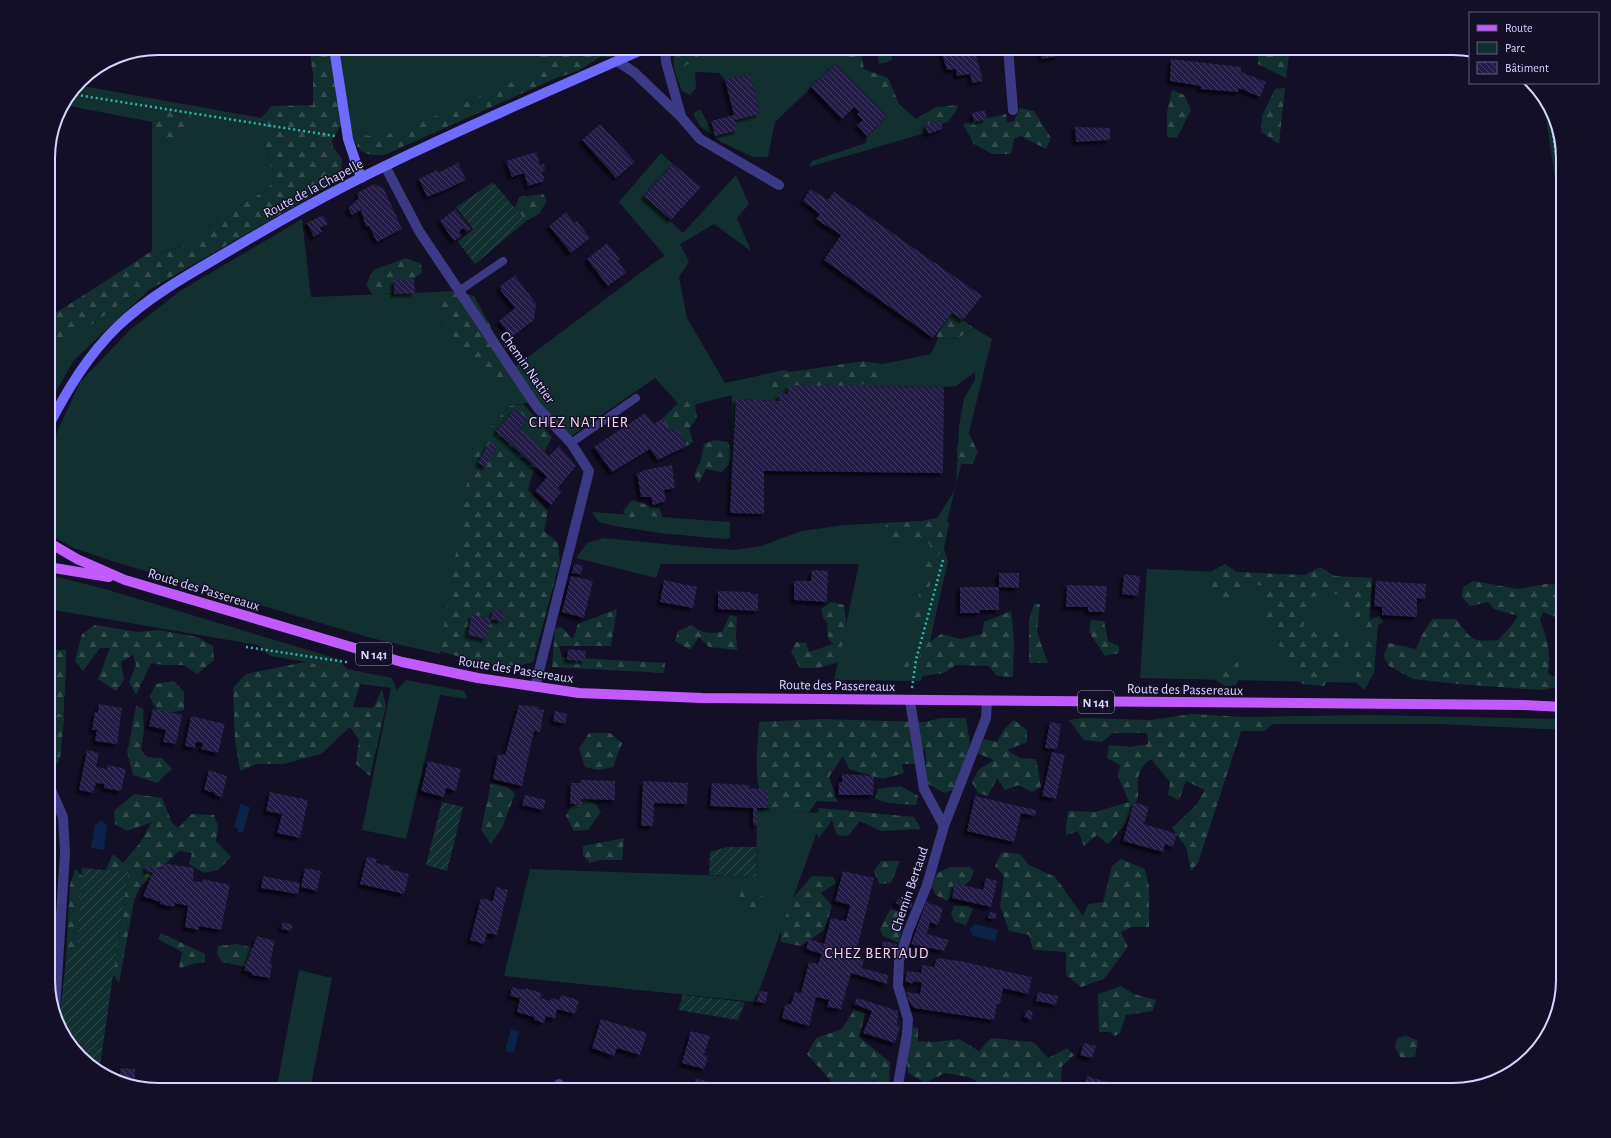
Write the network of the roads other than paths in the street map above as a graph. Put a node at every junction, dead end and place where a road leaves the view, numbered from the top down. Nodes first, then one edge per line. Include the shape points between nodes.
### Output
1 (335, 55) edge
2 (630, 55) edge
3 (666, 55) edge
4 (1009, 55) edge
5 (617, 61) junction
6 (1013, 110) dead end
7 (682, 118) junction
8 (385, 166) junction
9 (361, 178) junction
10 (778, 185) dead end
11 (502, 261) dead end
12 (459, 292) junction
13 (636, 398) dead end
14 (55, 414) edge
15 (571, 443) junction
16 (55, 546) edge
17 (55, 568) edge
18 (125, 580) junction
19 (535, 687) junction
20 (910, 701) junction
21 (987, 701) junction
22 (1556, 707) edge
23 (55, 800) edge
24 (944, 826) junction
25 (56, 994) edge
26 (898, 1083) edge

1 - 9 main road via 348,139
2 - 5 main road, Route de la Chapelle
3 - 7 street
4 - 6 street
5 - 7 street via 635,73
5 - 8 main road, Route de la Chapelle
7 - 10 street via 700,139
8 - 9 main road, Route de la Chapelle
8 - 12 street, Chemin Nattier via 419,231
9 - 14 main road, Route de la Chapelle via 290,215 150,298 118,326 93,353
11 - 12 lane
12 - 15 street, Chemin Nattier via 537,407
13 - 15 lane
15 - 19 street, Chemin Nattier via 589,471
16 - 18 main road, Route des Passereaux / N 141 via 77,559
17 - 18 main road, Route des Passereaux / N 141
18 - 19 main road, Route des Passereaux / N 141 via 402,662
19 - 20 main road, Route des Passereaux / N 141 via 629,696
20 - 21 main road, Route des Passereaux / N 141
20 - 24 street via 924,789
21 - 22 main road, Route des Passereaux / N 141
21 - 24 street, Chemin Bertaud via 986,718
23 - 25 street via 62,817 65,854
24 - 26 street, Chemin Bertaud via 927,885 899,961 898,986 908,1019

